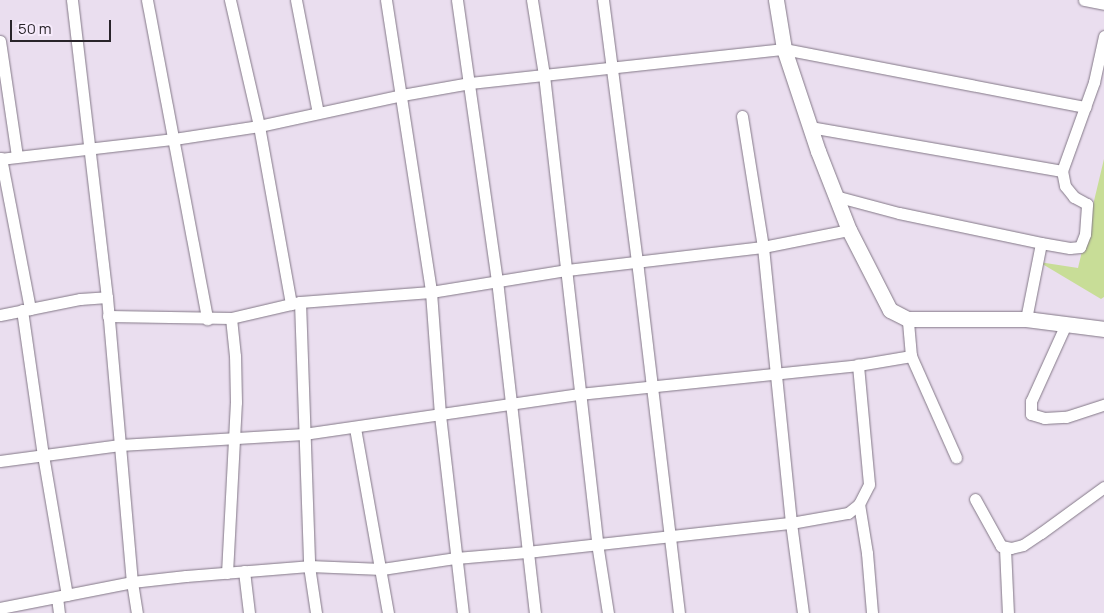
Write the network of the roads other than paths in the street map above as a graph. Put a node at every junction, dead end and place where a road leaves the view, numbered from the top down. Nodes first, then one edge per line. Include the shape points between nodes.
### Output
1 (72, 0) edge
2 (147, 0) edge
3 (230, 0) edge
4 (296, 0) edge
5 (386, 0) edge
6 (457, 0) edge
7 (532, 0) edge
8 (603, 0) edge
9 (776, 0) edge
10 (1084, 0) edge
11 (1104, 4) edge
12 (1104, 36) edge
13 (0, 41) edge
14 (784, 49) junction
15 (611, 67) junction
16 (544, 75) junction
17 (470, 84) junction
18 (402, 95) junction
19 (1084, 107) junction
20 (318, 113) junction
21 (742, 116) dead end
22 (259, 126) junction
23 (810, 127) junction
24 (174, 139) junction
25 (91, 148) junction
26 (16, 156) junction
27 (1, 158) edge
28 (1062, 171) junction
29 (835, 196) junction
30 (849, 230) junction
31 (1041, 243) junction
32 (763, 247) junction
33 (637, 261) junction
34 (567, 270) junction
35 (497, 280) junction
36 (431, 292) junction
37 (107, 297) junction
38 (296, 303) junction
39 (26, 310) junction
40 (0, 315) edge
41 (108, 316) junction
42 (231, 318) junction
43 (208, 319) junction
44 (1026, 319) junction
45 (908, 320) junction
46 (1066, 324) junction
47 (1104, 329) edge
48 (911, 356) junction
49 (858, 365) junction
50 (776, 373) junction
51 (652, 385) junction
52 (579, 394) junction
53 (511, 403) junction
54 (1104, 405) edge
55 (440, 415) junction
56 (355, 428) junction
57 (304, 434) junction
58 (234, 438) junction
59 (120, 446) junction
60 (43, 455) junction
61 (956, 457) dead end
62 (0, 461) edge
63 (1104, 487) edge
64 (975, 499) dead end
65 (859, 504) junction
66 (791, 523) junction
67 (671, 536) junction
68 (598, 543) junction
69 (1005, 548) junction
70 (527, 552) junction
71 (456, 558) junction
72 (309, 566) junction
73 (382, 570) junction
74 (244, 572) junction
75 (227, 573) junction
76 (132, 582) junction
77 (62, 596) junction
78 (0, 608) edge
79 (59, 613) edge
80 (137, 613) edge
81 (249, 613) edge
82 (316, 613) edge
83 (388, 613) edge
84 (463, 613) edge
85 (535, 613) edge
86 (608, 613) edge
87 (678, 613) edge
88 (803, 613) edge
89 (872, 613) edge
90 (1008, 613) edge

1 - 25 street
2 - 24 street
3 - 22 street
4 - 20 street
5 - 18 street
6 - 17 street
7 - 16 street
8 - 15 street
9 - 14 street
10 - 11 street
12 - 19 street via 1094,82
13 - 26 street
14 - 15 street
14 - 19 street
14 - 23 street
15 - 16 street
15 - 33 street
16 - 17 street
16 - 34 street
17 - 18 street
17 - 35 street
18 - 20 street
18 - 36 street
19 - 28 street
20 - 22 street
21 - 32 street
22 - 24 street
22 - 38 street
23 - 28 street
23 - 29 street
24 - 25 street
24 - 43 street
25 - 26 street
25 - 37 street
26 - 27 street
27 - 39 street
28 - 31 street via 1065,186 1074,197 1087,204 1084,234 1080,247
29 - 30 street
29 - 31 street via 918,218
30 - 32 street
30 - 45 street via 890,310
31 - 44 street
32 - 33 street
32 - 50 street
33 - 34 street
33 - 51 street
34 - 35 street
34 - 52 street
35 - 36 street
35 - 53 street
36 - 38 street
36 - 55 street
37 - 39 street
37 - 41 street
38 - 42 street
38 - 57 street
39 - 40 street
39 - 60 street
41 - 43 street
41 - 59 street
42 - 43 street
42 - 58 street via 235,356
44 - 45 street
44 - 46 street
45 - 48 street
46 - 47 street
46 - 54 street via 1031,401 1031,414 1044,418 1066,417
48 - 49 street
48 - 61 street
49 - 50 street
49 - 65 street via 869,484
50 - 51 street
50 - 66 street
51 - 52 street
51 - 67 street
52 - 53 street
52 - 68 street
53 - 55 street
53 - 70 street
55 - 56 street
55 - 71 street
56 - 57 street
56 - 73 street
57 - 58 street
57 - 72 street
58 - 59 street
58 - 75 street
59 - 60 street
59 - 76 street
60 - 62 street
60 - 77 street
63 - 69 street via 1023,545
64 - 69 street
65 - 66 street via 848,513
65 - 89 street
66 - 67 street
66 - 88 street
67 - 68 street
67 - 87 street
68 - 70 street
68 - 86 street
69 - 90 street
70 - 71 street
70 - 85 street
71 - 73 street
71 - 84 street
72 - 73 street
72 - 74 street
72 - 82 street
73 - 83 street
74 - 75 street
74 - 81 street
75 - 76 street
76 - 77 street
76 - 80 street
77 - 78 street
77 - 79 street

